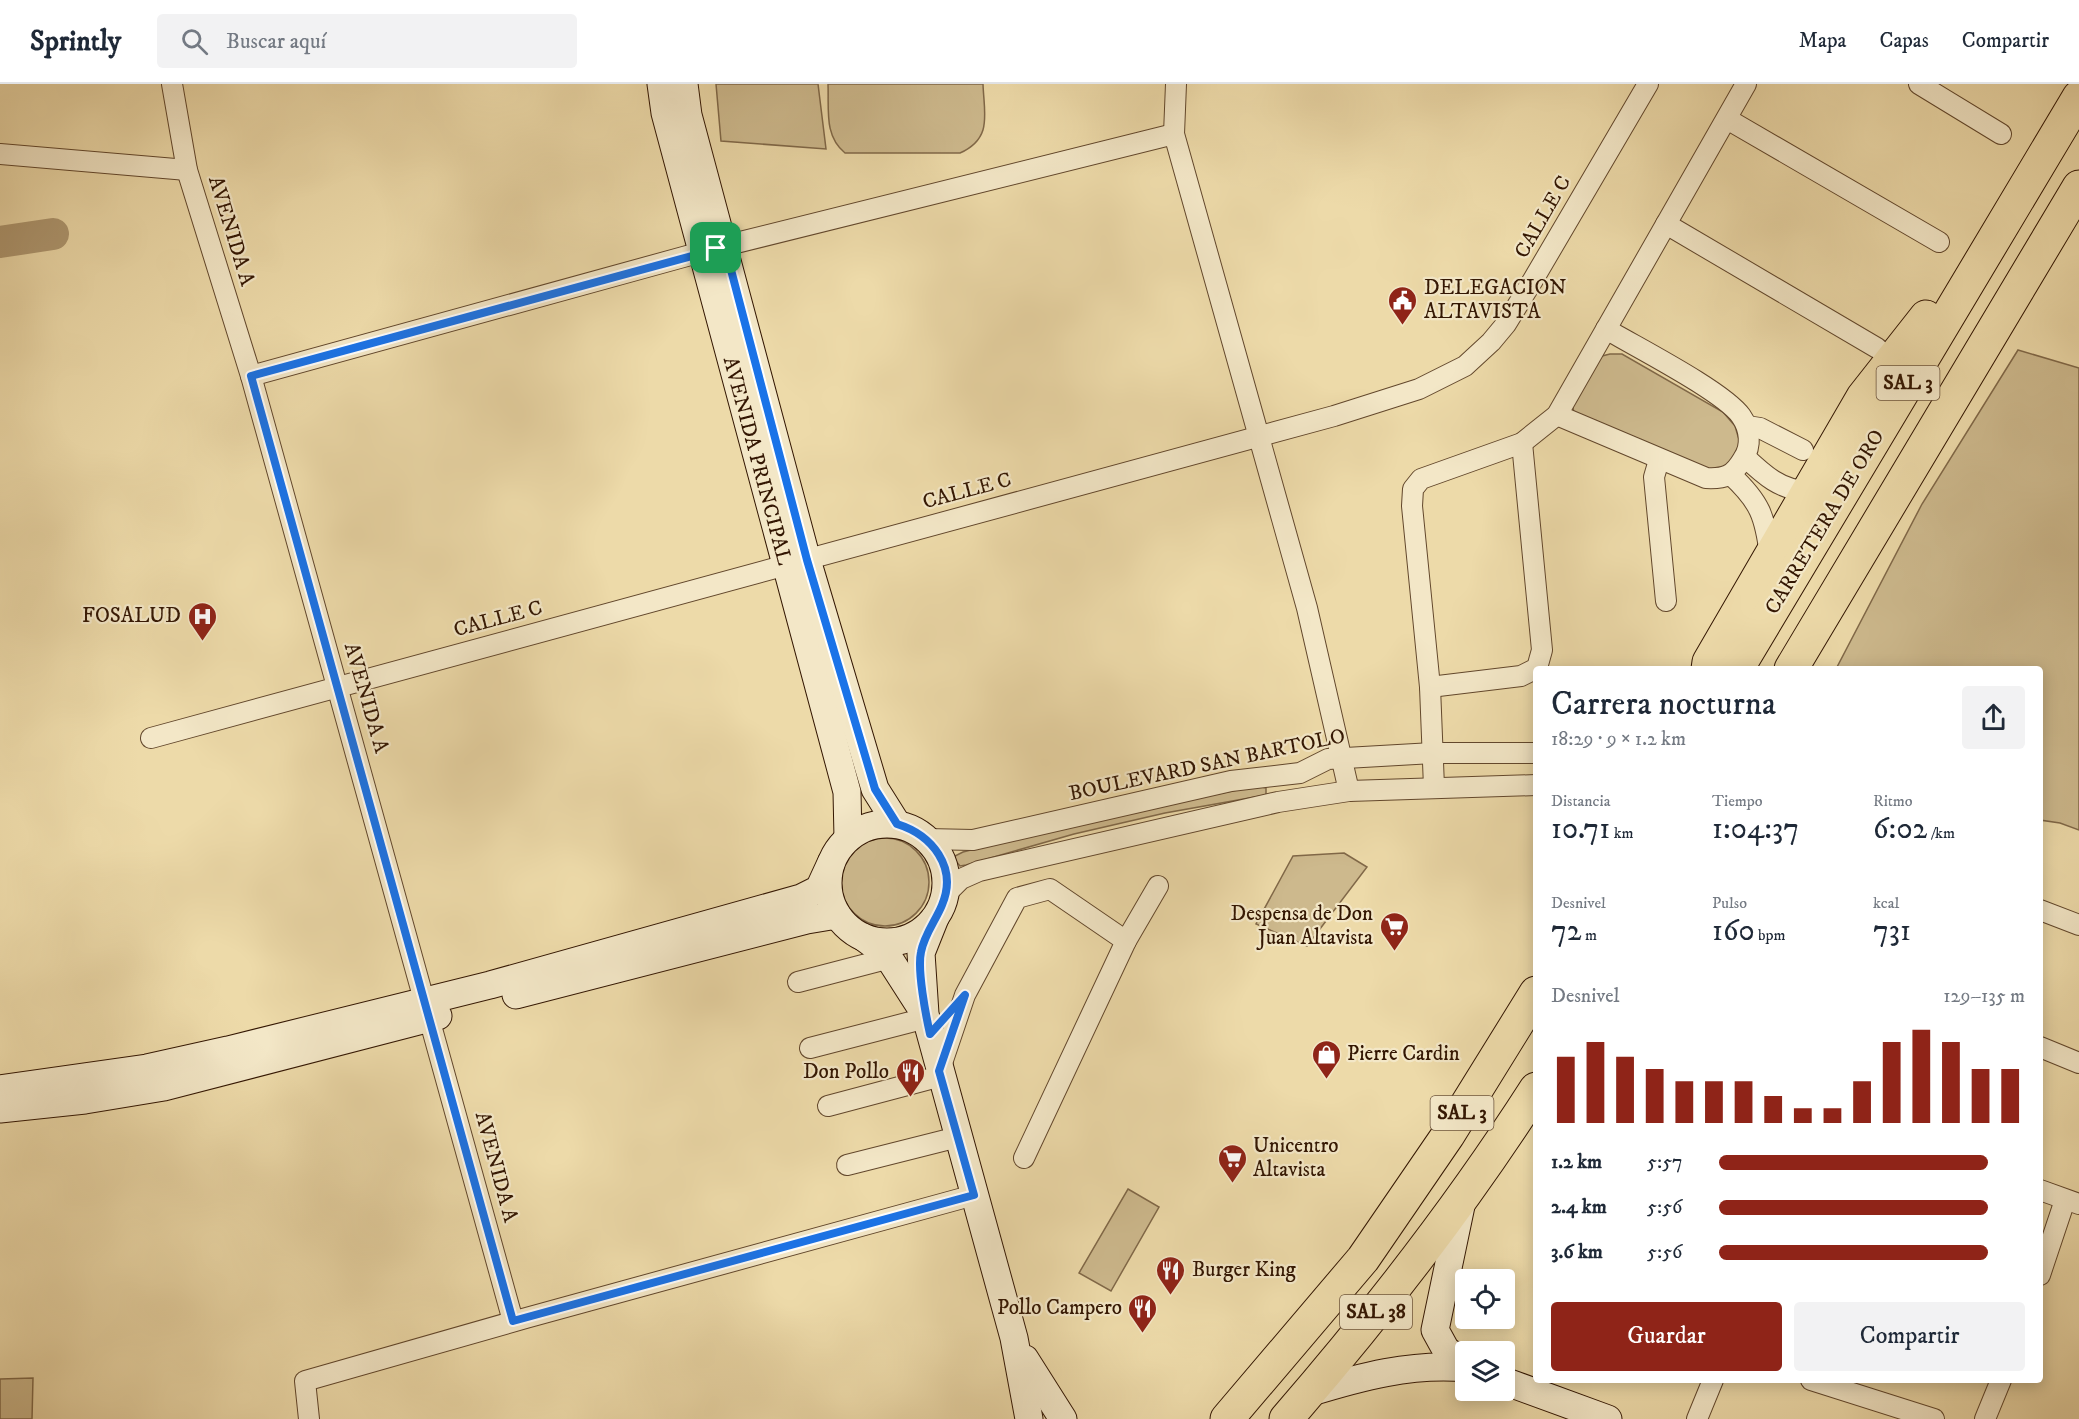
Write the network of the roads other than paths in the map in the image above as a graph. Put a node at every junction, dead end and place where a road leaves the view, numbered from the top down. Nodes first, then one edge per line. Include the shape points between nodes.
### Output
1 (661, 84) edge
2 (684, 84) edge
3 (1176, 84) edge
4 (1648, 84) edge
5 (1746, 84) edge
6 (1919, 84) edge
7 (172, 86) edge
8 (2079, 97) edge
9 (1727, 119) junction
10 (1174, 134) junction
11 (2001, 134) dead end
12 (0, 154) edge
13 (187, 170) junction
14 (2026, 184) junction
15 (2079, 188) edge
16 (1666, 224) junction
17 (1939, 242) dead end
18 (713, 250) junction
19 (1606, 329) junction
20 (1876, 348) dead end
21 (251, 376) junction
22 (1557, 415) junction
23 (1747, 426) junction
24 (1257, 436) junction
25 (1522, 443) junction
26 (1803, 450) dead end
27 (1745, 457) junction
28 (1659, 460) junction
29 (1731, 475) junction
30 (1808, 491) junction
31 (1771, 557) junction
32 (796, 563) junction
33 (1666, 601) dead end
34 (1538, 666) edge
35 (1708, 666) edge
36 (1739, 666) edge
37 (1793, 666) edge
38 (1533, 670) edge
39 (1430, 687) junction
40 (338, 688) junction
41 (151, 738) dead end
42 (1433, 753) junction
43 (1533, 753) edge
44 (1339, 757) junction
45 (1275, 775) junction
46 (1533, 785) edge
47 (1434, 787) junction
48 (1348, 791) junction
49 (1278, 802) junction
50 (897, 824) junction
51 (848, 838) junction
52 (927, 839) junction
53 (831, 863) junction
54 (1158, 886) dead end
55 (940, 907) junction
56 (2043, 911) edge
57 (837, 915) junction
58 (2079, 925) edge
59 (859, 935) junction
60 (1126, 941) junction
61 (890, 958) junction
62 (798, 982) dead end
63 (965, 995) junction
64 (1533, 998) edge
65 (428, 1008) junction
66 (927, 1022) junction
67 (810, 1048) dead end
68 (2043, 1048) edge
69 (2079, 1063) edge
70 (940, 1073) junction
71 (0, 1089) edge
72 (1533, 1094) edge
73 (828, 1106) dead end
74 (0, 1109) edge
75 (958, 1137) junction
76 (1024, 1158) dead end
77 (847, 1165) dead end
78 (2043, 1191) edge
79 (974, 1195) junction
80 (1462, 1201) junction
81 (2072, 1202) edge
82 (1383, 1230) joint
83 (2043, 1268) edge
84 (1334, 1296) junction
85 (513, 1321) junction
86 (1014, 1338) junction
87 (1455, 1357) edge
88 (1455, 1366) edge
89 (1712, 1383) edge
90 (1820, 1383) edge
91 (2000, 1383) edge
92 (1515, 1385) edge
93 (1308, 1393) junction
94 (309, 1419) edge
95 (1029, 1419) edge
96 (1063, 1419) edge
97 (1209, 1419) edge
98 (1227, 1419) edge
99 (1286, 1419) edge
100 (1608, 1419) edge
101 (1697, 1419) edge
102 (1934, 1419) edge
103 (1985, 1419) edge

1 - 18 main road, AVENIDA PRINCIPAL via 664,113
2 - 18 main road, AVENIDA PRINCIPAL
3 - 10 street
4 - 24 street, CALLE C via 1506,324 1465,366 1419,389
5 - 9 street
6 - 11 street
7 - 13 street, AVENIDA A
8 - 14 highway, CARRETERA DE ORO / SAL 3
9 - 16 street
9 - 17 street
10 - 18 street
10 - 24 street
12 - 13 street
13 - 21 street, AVENIDA A
14 - 30 highway via 1964,258 1932,310 1863,397
14 - 36 highway, CARRETERA DE ORO / SAL 3
15 - 37 highway, SAL 3
16 - 19 street
16 - 20 street
18 - 21 street
18 - 32 main road, AVENIDA PRINCIPAL
19 - 22 street
19 - 23 street via 1722,399
21 - 40 street, AVENIDA A
22 - 25 street
22 - 28 street
23 - 26 street via 1760,428
23 - 27 street
24 - 32 street, CALLE C
24 - 44 street via 1306,608
25 - 34 street via 1542,650
25 - 39 street via 1438,471 1420,479 1413,489
27 - 29 street
27 - 30 street via 1782,486
28 - 29 street via 1706,478
28 - 33 street via 1654,477
29 - 31 street via 1753,495 1762,514
30 - 31 highway
31 - 35 highway
32 - 40 street, CALLE C
32 - 50 main road, AVENIDA PRINCIPAL via 875,789
32 - 51 main road, AVENIDA PRINCIPAL via 847,792
38 - 39 street via 1521,675
39 - 42 street
40 - 41 street, CALLE C
40 - 65 street, AVENIDA A
42 - 43 street, BOULEVARD SAN BARTOLO
42 - 44 street, BOULEVARD SAN BARTOLO
42 - 47 street
44 - 45 street, BOULEVARD SAN BARTOLO via 1300,773
44 - 48 street
45 - 49 street
45 - 52 street, BOULEVARD SAN BARTOLO via 1231,781 967,842
46 - 47 street
47 - 48 street
48 - 49 street
49 - 55 street via 979,871 961,879
50 - 51 main road via 863,828
50 - 52 main road
51 - 53 main road
52 - 55 main road via 944,866
53 - 57 main road via 828,890
53 - 65 main road via 819,889 801,898 490,985
54 - 60 street
55 - 59 main road via 925,928 902,940 873,940
55 - 66 main road via 921,952
56 - 58 street
57 - 59 main road
57 - 65 main road
59 - 61 main road
60 - 63 street via 1050,888 1017,898
60 - 76 street
61 - 62 street
61 - 66 main road
63 - 66 street
63 - 70 street
64 - 82 highway, SAL 3 via 1448,1135
65 - 71 main road via 147,1068
65 - 74 main road via 164,1087
65 - 85 street, AVENIDA A
66 - 67 street
66 - 70 main road
68 - 69 street
70 - 73 street
70 - 75 main road
72 - 80 highway, SAL 3
75 - 77 street
75 - 79 main road
78 - 81 street
79 - 85 street
79 - 86 main road
80 - 87 main road via 1435,1330
80 - 93 highway, SAL 38
81 - 83 street
82 - 84 highway, SAL 38
84 - 97 main road
84 - 98 highway, SAL 38
85 - 94 street via 305,1381
86 - 95 main road
86 - 96 main road via 1046,1397
88 - 93 main road via 1365,1375
89 - 101 street
90 - 102 street
91 - 103 street
92 - 100 main road
93 - 99 highway, SAL 38

